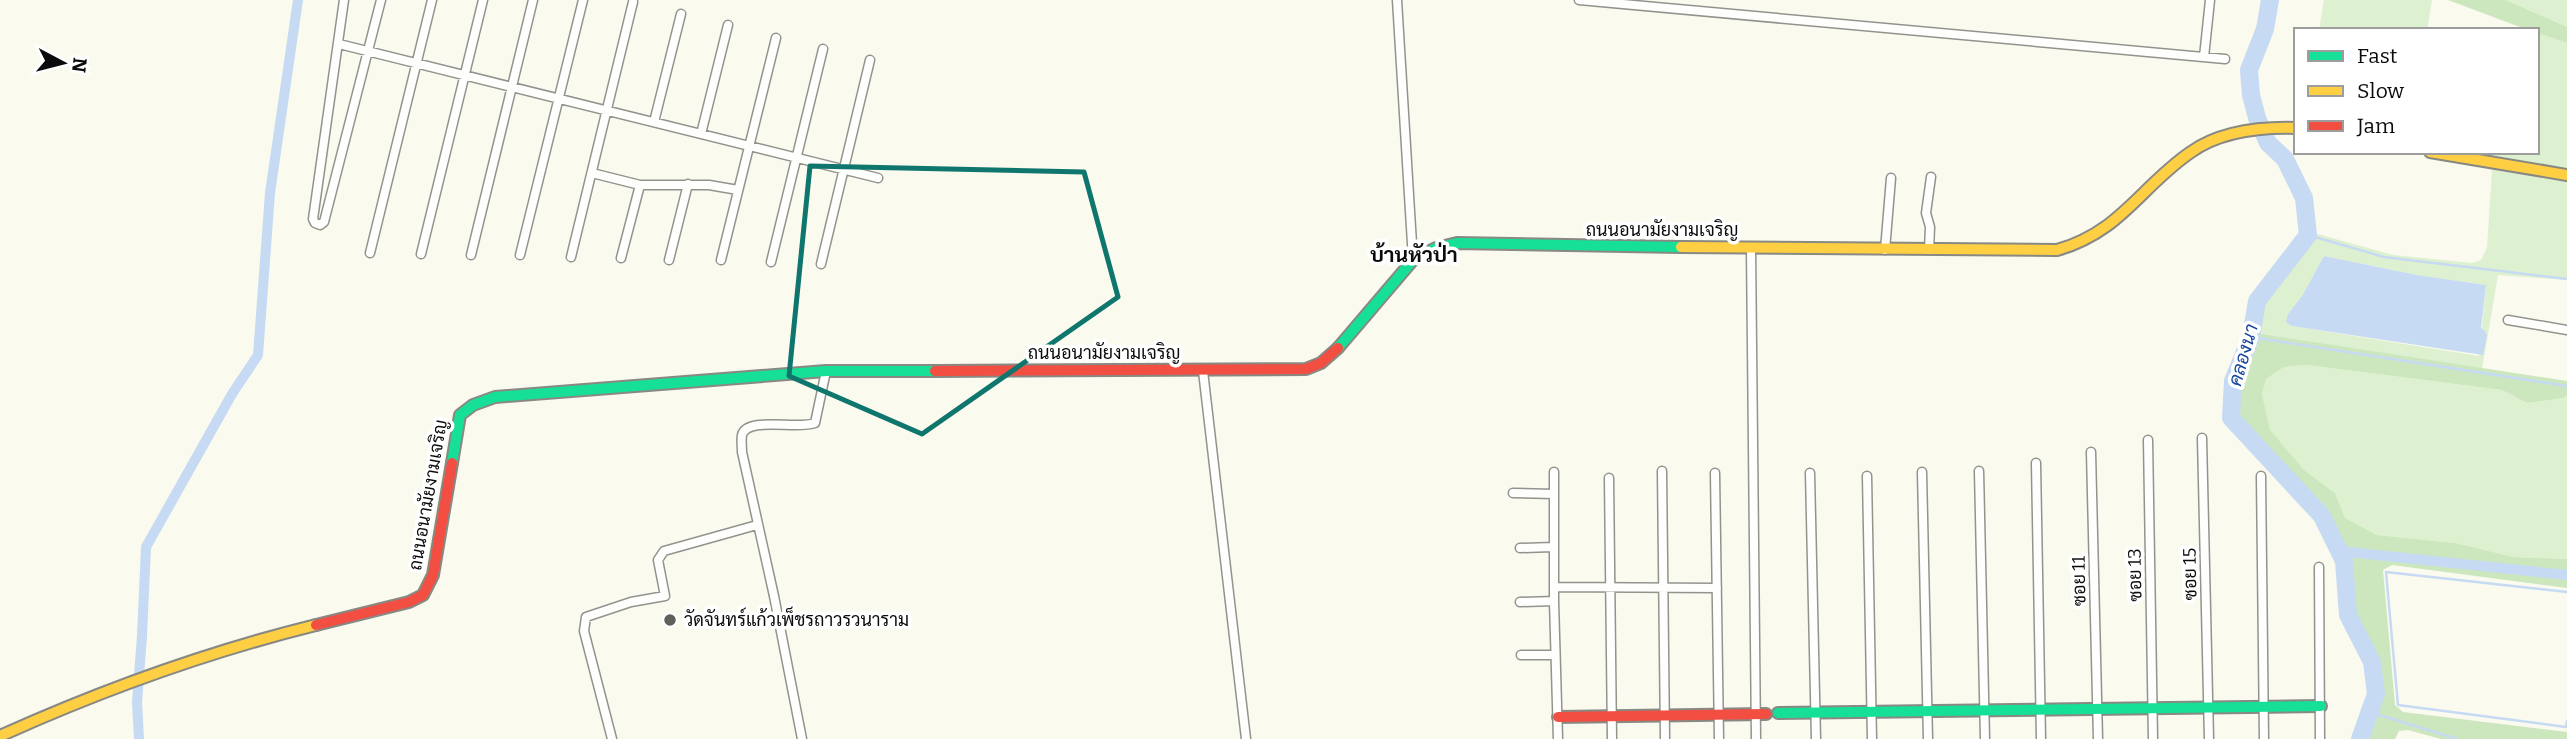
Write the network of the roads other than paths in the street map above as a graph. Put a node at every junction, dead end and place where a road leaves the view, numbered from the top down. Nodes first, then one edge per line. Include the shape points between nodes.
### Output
1 (344, 0) edge
2 (381, 0) edge
3 (432, 0) edge
4 (483, 0) edge
5 (533, 0) edge
6 (583, 0) edge
7 (1397, 0) edge
8 (1579, 0) edge
9 (2210, 0) edge
10 (633, 2) dead end
11 (681, 14) dead end
12 (728, 25) dead end
13 (776, 37) dead end
14 (338, 44) junction
15 (823, 50) dead end
16 (368, 51) junction
17 (2204, 57) junction
18 (2225, 59) dead end
19 (870, 60) dead end
20 (416, 63) junction
21 (464, 75) junction
22 (511, 87) junction
23 (559, 99) junction
24 (606, 111) junction
25 (654, 122) junction
26 (2294, 128) edge
27 (701, 134) junction
28 (749, 145) junction
29 (2442, 154) edge
30 (795, 157) junction
31 (844, 169) junction
32 (592, 173) junction
33 (2567, 175) edge
34 (878, 177) dead end
35 (1931, 177) dead end
36 (1891, 178) dead end
37 (688, 184) junction
38 (640, 185) junction
39 (738, 190) junction
40 (1751, 248) junction
41 (1885, 250) junction
42 (1929, 250) junction
43 (370, 253) dead end
44 (421, 254) dead end
45 (471, 255) dead end
46 (520, 255) dead end
47 (571, 257) dead end
48 (621, 258) dead end
49 (669, 260) dead end
50 (722, 260) dead end
51 (1413, 260) junction
52 (771, 262) dead end
53 (821, 264) dead end
54 (2508, 320) dead end
55 (2567, 330) edge
56 (826, 371) junction
57 (1203, 371) junction
58 (2202, 438) dead end
59 (2148, 440) dead end
60 (2091, 452) dead end
61 (2036, 463) dead end
62 (1662, 471) dead end
63 (1922, 471) dead end
64 (1979, 471) dead end
65 (1554, 472) dead end
66 (1715, 473) dead end
67 (1810, 473) dead end
68 (1867, 476) dead end
69 (2262, 476) dead end
70 (1609, 478) dead end
71 (1513, 493) dead end
72 (1554, 494) junction
73 (757, 525) junction
74 (1520, 548) dead end
75 (1553, 548) junction
76 (2319, 567) dead end
77 (1554, 587) junction
78 (1609, 588) junction
79 (1662, 588) junction
80 (1717, 588) junction
81 (1554, 601) junction
82 (1520, 602) dead end
83 (1521, 654) dead end
84 (1555, 655) junction
85 (2321, 706) junction
86 (2265, 707) junction
87 (2209, 708) junction
88 (2097, 709) junction
89 (2153, 709) junction
90 (2041, 710) junction
91 (1985, 711) junction
92 (1928, 712) junction
93 (1815, 713) junction
94 (1872, 713) junction
95 (1767, 714) junction
96 (1665, 715) junction
97 (1719, 715) junction
98 (1612, 716) junction
99 (1558, 717) junction
100 (0, 736) edge
101 (612, 739) edge
102 (802, 739) edge
103 (1246, 739) edge
104 (1558, 739) edge
105 (1612, 739) edge
106 (1665, 739) edge
107 (1719, 739) edge
108 (1756, 739) edge
109 (1815, 739) edge
110 (1872, 739) edge
111 (1928, 739) edge
112 (1985, 739) edge
113 (2041, 739) edge
114 (2098, 739) edge
115 (2153, 739) edge
116 (2209, 739) edge
117 (2264, 739) edge
118 (2320, 739) edge

1 - 14 street
2 - 16 street
3 - 20 street
4 - 21 street
5 - 22 street
6 - 23 street
7 - 51 street
8 - 17 street
9 - 17 street
10 - 24 street
11 - 25 street
12 - 27 street
13 - 28 street
14 - 16 street
14 - 16 street via 313,219 320,225
15 - 30 street
16 - 20 street
17 - 18 street
19 - 31 street
20 - 21 street
20 - 43 street
21 - 22 street
21 - 44 street
22 - 23 street
22 - 45 street
23 - 24 street
23 - 46 street
24 - 25 street
24 - 32 street
25 - 27 street
26 - 42 street, ถนนอนามัยงามเจริญ via 2271,126 2194,150 2129,209 2081,244 2045,251
27 - 28 street
28 - 30 street
28 - 39 street
29 - 33 street
30 - 31 street
30 - 52 street
31 - 34 street
31 - 53 street
32 - 38 street
32 - 47 street
35 - 42 street via 1926,213
36 - 41 street
37 - 38 street
37 - 39 street
37 - 49 street
38 - 48 street
39 - 50 street
40 - 41 street, ถนนอนามัยงามเจริญ
40 - 51 street, ถนนอนามัยงามเจริญ via 1457,243
40 - 95 street
41 - 42 street, ถนนอนามัยงามเจริญ
51 - 57 street, ถนนอนามัยงามเจริญ via 1321,363 1306,369
54 - 55 street
56 - 57 street, ถนนอนามัยงามเจริญ
56 - 73 street via 815,423 755,424 742,434
56 - 100 street, ถนนอนามัยงามเจริญ via 519,394 479,401 460,415 436,562 423,594 409,602 293,631 122,685 53,710
57 - 103 street
58 - 87 street, ซอย 15
59 - 89 street, ซอย 13
60 - 88 street, ซอย 11
61 - 90 street
62 - 79 street
63 - 92 street
64 - 91 street
65 - 72 street
66 - 80 street
67 - 93 street
68 - 94 street
69 - 86 street
70 - 78 street
71 - 72 street
72 - 75 street
73 - 101 street via 664,551 659,559 665,596 586,617 584,631
73 - 102 street
74 - 75 street
75 - 77 street
76 - 85 street
77 - 78 street
77 - 81 street
78 - 79 street
78 - 98 street
79 - 80 street
79 - 96 street
80 - 97 street
81 - 82 street
81 - 84 street
83 - 84 street
84 - 99 street
85 - 86 street
85 - 118 street
86 - 87 street
86 - 117 street
87 - 89 street
87 - 116 street, ซอย 15
88 - 89 street
88 - 90 street
88 - 114 street, ซอย 11
89 - 115 street, ซอย 13
90 - 91 street
90 - 113 street
91 - 92 street
91 - 112 street
92 - 94 street
92 - 111 street
93 - 94 street
93 - 95 street
93 - 109 street
94 - 110 street
95 - 97 street
95 - 108 street
96 - 97 street
96 - 98 street
96 - 106 street
97 - 107 street
98 - 99 street
98 - 105 street
99 - 104 street

